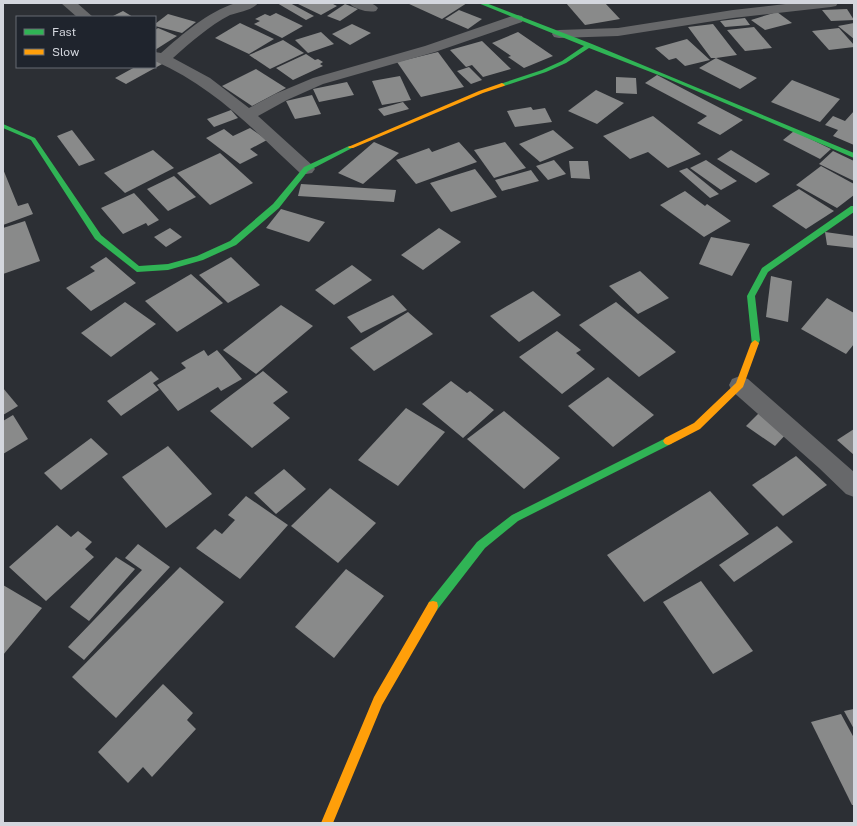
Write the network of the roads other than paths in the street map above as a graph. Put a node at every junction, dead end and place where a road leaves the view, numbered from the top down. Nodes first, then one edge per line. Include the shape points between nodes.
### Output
1 (68, 3) edge
2 (251, 3) edge
3 (356, 3) edge
4 (480, 3) edge
5 (831, 3) edge
6 (371, 8) dead end
7 (85, 16) edge
8 (517, 19) junction
9 (559, 34) junction
10 (590, 45) junction
11 (159, 58) edge
12 (248, 115) junction
13 (3, 126) edge
14 (854, 156) edge
15 (306, 169) junction
16 (854, 208) edge
17 (740, 385) junction
18 (854, 487) edge
19 (327, 823) edge

1 - 7 street
2 - 11 street via 215,17
3 - 6 street
4 - 8 street
5 - 9 street via 733,14 618,32
8 - 9 street
8 - 12 street via 430,50 318,81
9 - 10 street
10 - 14 street via 741,106
10 - 15 street via 557,65 481,92 330,156
11 - 12 street via 202,78
12 - 15 street
13 - 15 street via 33,139 98,237 137,269 168,267 200,258 233,243 276,206
16 - 17 street via 765,270 751,296 756,340
17 - 18 street
17 - 19 street via 697,426 515,518 481,545 428,613 378,701

